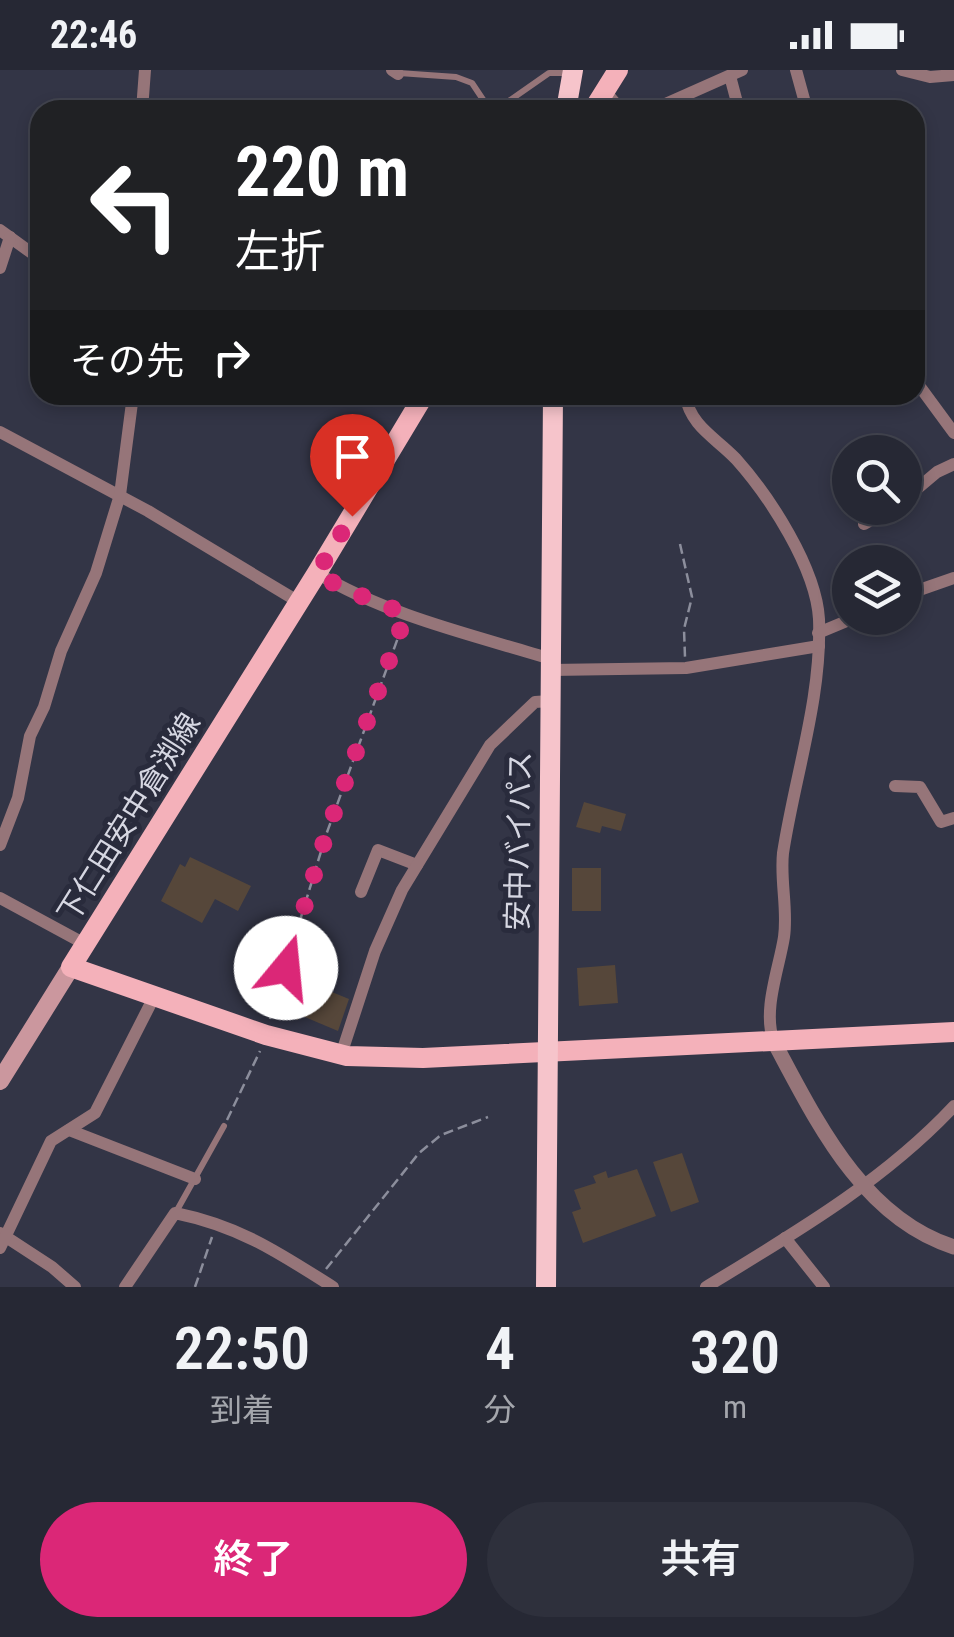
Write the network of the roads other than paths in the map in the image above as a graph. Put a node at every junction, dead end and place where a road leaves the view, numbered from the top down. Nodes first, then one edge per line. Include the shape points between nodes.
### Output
1 (144, 70) edge
2 (618, 70) edge
3 (796, 70) edge
4 (902, 70) edge
5 (397, 71) edge
6 (572, 72) edge
7 (737, 72) edge
8 (954, 74) edge
9 (606, 92) junction
10 (142, 100) edge
11 (485, 100) edge
12 (508, 100) edge
13 (568, 100) edge
14 (601, 100) edge
15 (613, 100) edge
16 (674, 100) edge
17 (739, 100) edge
18 (805, 100) edge
19 (5, 234) edge
20 (30, 251) edge
21 (0, 268) edge
22 (925, 394) edge
23 (132, 405) edge
24 (418, 405) edge
25 (553, 405) edge
26 (687, 405) edge
27 (954, 433) edge
28 (1, 435) edge
29 (954, 464) edge
30 (922, 485) edge
31 (120, 495) junction
32 (317, 573) junction
33 (954, 578) edge
34 (922, 589) edge
35 (299, 602) junction
36 (832, 631) edge
37 (818, 640) junction
38 (551, 664) junction
39 (550, 701) junction
40 (895, 786) dead end
41 (954, 818) edge
42 (0, 845) edge
43 (417, 865) junction
44 (360, 892) dead end
45 (0, 898) edge
46 (85, 944) junction
47 (71, 967) junction
48 (156, 995) junction
49 (954, 1032) edge
50 (774, 1042) junction
51 (546, 1050) junction
52 (341, 1055) junction
53 (0, 1082) edge
54 (954, 1106) edge
55 (224, 1126) road end
56 (69, 1130) junction
57 (195, 1179) junction
58 (865, 1185) junction
59 (175, 1213) junction
60 (785, 1238) junction
61 (2, 1239) edge
62 (954, 1247) edge
63 (76, 1287) edge
64 (125, 1287) edge
65 (333, 1287) edge
66 (546, 1287) edge
67 (707, 1287) edge
68 (824, 1287) edge

1 - 10 street
2 - 9 main road
3 - 18 street
4 - 8 street
5 - 11 lane via 456,76
6 - 12 lane via 549,73
6 - 13 highway
7 - 16 street
7 - 17 street
9 - 14 main road
9 - 15 street
19 - 20 street
19 - 21 street
22 - 27 street
23 - 31 street
24 - 32 main road, 下仁田安中倉渕線
25 - 38 highway, 安中バイパス
26 - 37 street via 735,458 798,549 816,593
28 - 31 street
29 - 30 street
31 - 35 street
31 - 42 street via 30,736
32 - 35 main road, 下仁田安中倉渕線
32 - 38 street via 406,614
33 - 34 street
35 - 46 main road, 下仁田安中倉渕線
36 - 37 street
37 - 38 street via 686,668
37 - 50 street via 817,678 783,858 785,922 769,1022
38 - 39 highway, 安中バイパス
39 - 43 street via 535,702 490,745
39 - 51 highway, 安中バイパス
40 - 41 street via 920,787 941,822
43 - 44 street via 378,850
43 - 52 street via 375,951
45 - 46 street
46 - 47 main road, 下仁田安中倉渕線
47 - 48 main road, 下仁田安中倉渕線
47 - 53 main road
48 - 52 main road, 下仁田安中倉渕線 via 266,1036
48 - 56 street via 95,1113
49 - 50 main road, 下仁田安中倉渕線
50 - 51 main road, 下仁田安中倉渕線
50 - 58 street via 840,1158
51 - 52 main road, 下仁田安中倉渕線
51 - 66 highway, 安中バイパス
54 - 58 street
55 - 57 lane
56 - 57 street
56 - 61 street via 52,1141
57 - 59 lane
58 - 60 street
58 - 62 street via 899,1219
59 - 64 street
59 - 65 street via 217,1222 267,1245
60 - 67 street
60 - 68 street
61 - 63 street

